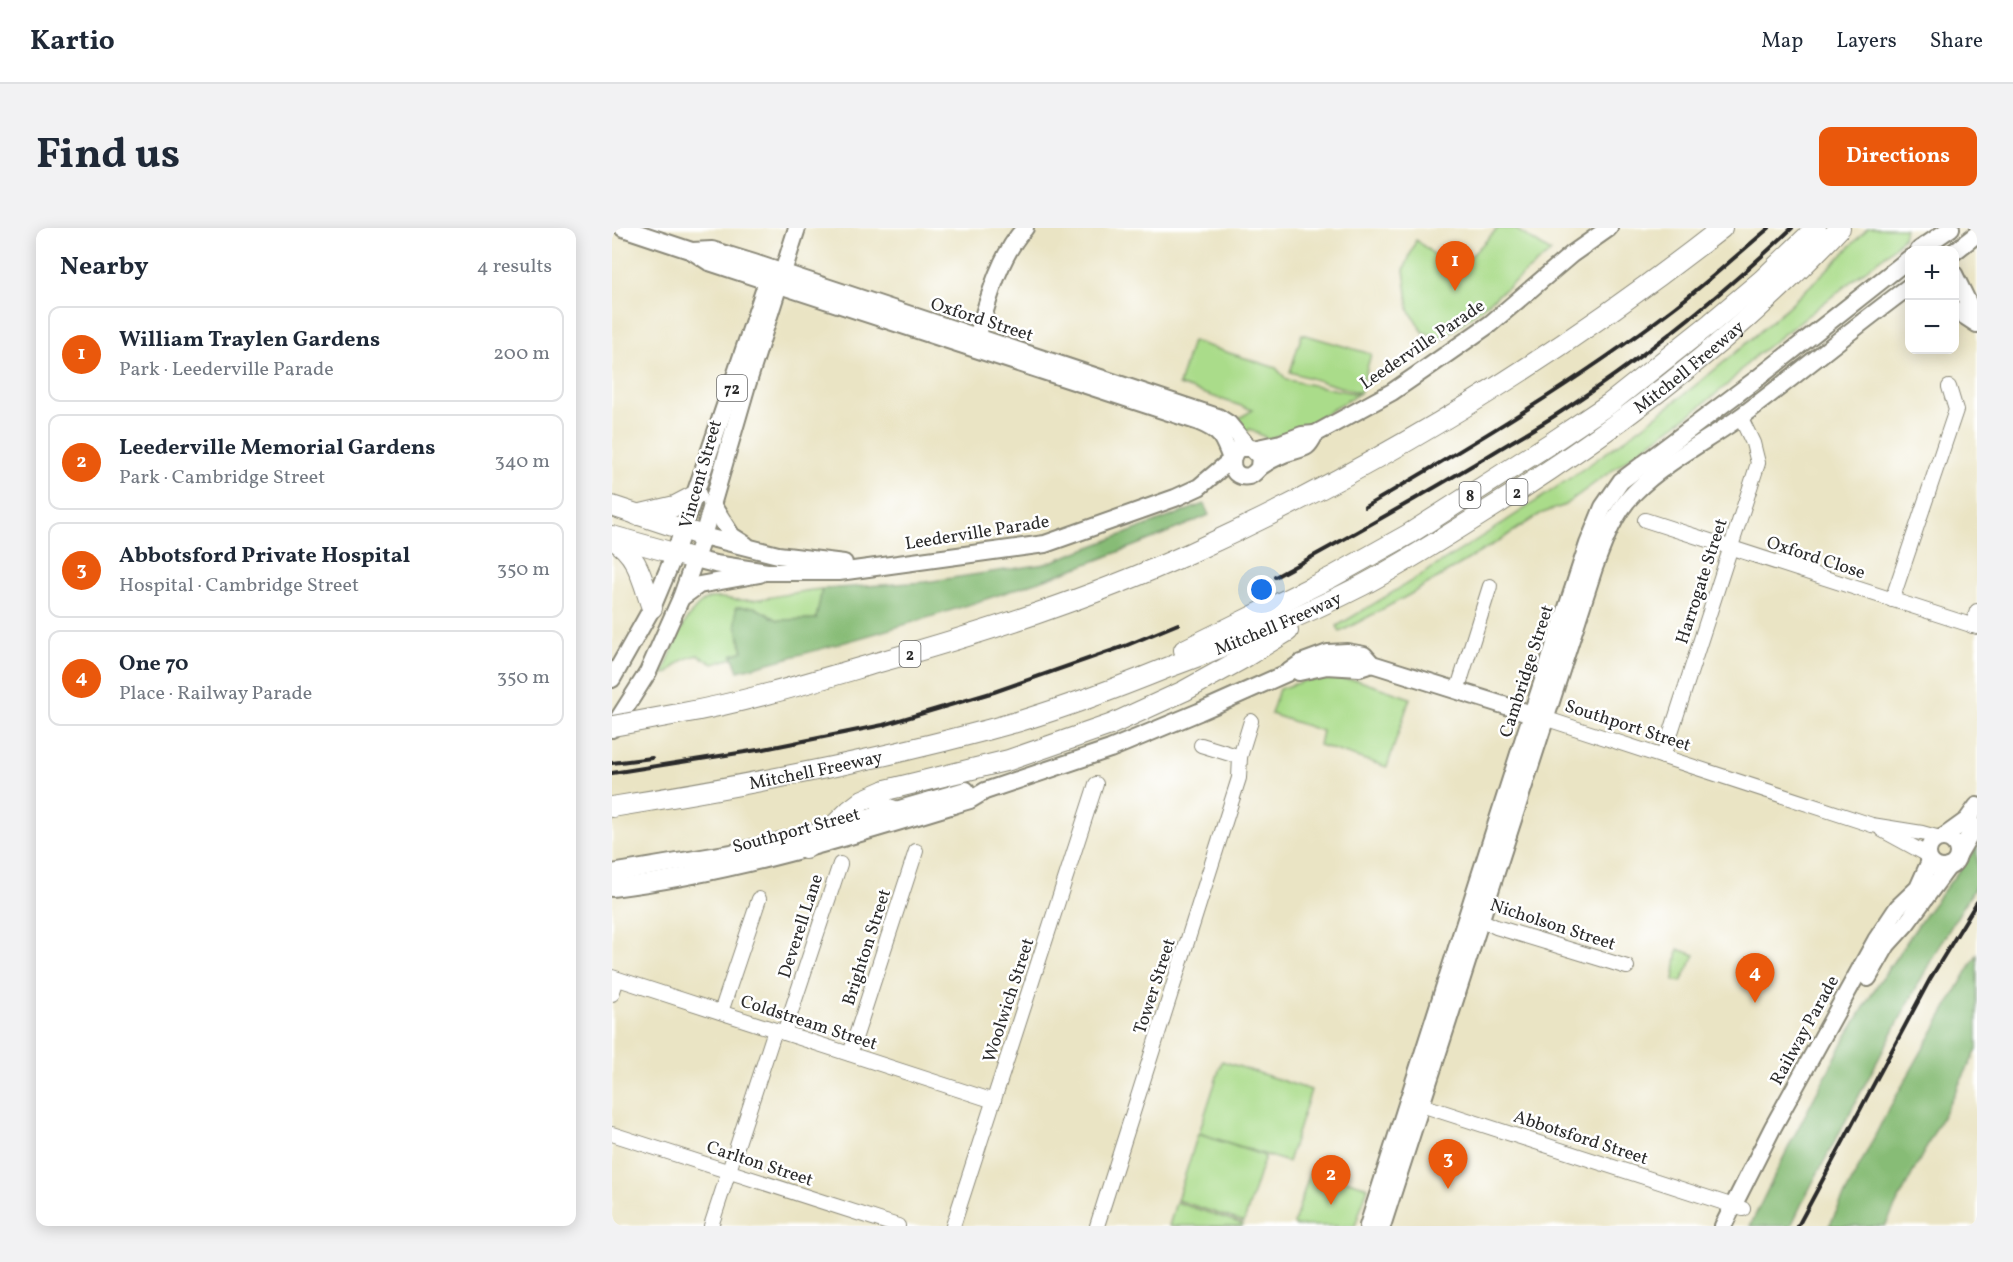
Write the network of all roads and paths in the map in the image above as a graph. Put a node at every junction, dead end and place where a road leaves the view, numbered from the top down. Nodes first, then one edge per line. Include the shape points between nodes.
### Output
1 (623, 228) edge
2 (785, 228) edge
3 (797, 228) edge
4 (1012, 228) edge
5 (1025, 228) edge
6 (1593, 228) edge
7 (1609, 228) edge
8 (1722, 228) edge
9 (1951, 228) edge
10 (1973, 228) edge
11 (1832, 231) edge
12 (1977, 234) edge
13 (1936, 239) edge
14 (1959, 248) edge
15 (1572, 254) junction
16 (1905, 262) edge
17 (775, 277) junction
18 (1959, 284) edge
19 (1905, 291) edge
20 (1959, 312) edge
21 (1977, 322) edge
22 (971, 342) junction
23 (1949, 387) dead end
24 (1740, 417) junction
25 (1315, 434) junction
26 (1251, 448) junction
27 (1234, 465) junction
28 (1259, 466) junction
29 (704, 499) junction
30 (613, 503) edge
31 (637, 514) junction
32 (1645, 520) dead end
33 (684, 530) junction
34 (703, 536) junction
35 (612, 537) edge
36 (1731, 548) junction
37 (754, 550) junction
38 (675, 553) junction
39 (695, 559) junction
40 (896, 565) junction
41 (767, 572) junction
42 (1362, 585) junction
43 (1490, 586) dead end
44 (681, 598) junction
45 (1892, 600) junction
46 (652, 608) junction
47 (1977, 611) edge
48 (1974, 627) edge
49 (612, 679) edge
50 (1457, 691) junction
51 (1082, 701) junction
52 (1539, 717) junction
53 (1251, 721) dead end
54 (612, 726) edge
55 (1201, 745) dead end
56 (1240, 757) junction
57 (1663, 757) junction
58 (1096, 784) dead end
59 (886, 790) junction
60 (985, 791) junction
61 (1977, 806) edge
62 (612, 807) edge
63 (892, 810) junction
64 (1872, 825) junction
65 (1977, 827) edge
66 (833, 828) junction
67 (1941, 838) junction
68 (805, 849) junction
69 (916, 851) dead end
70 (1929, 858) junction
71 (1953, 861) junction
72 (840, 864) dead end
73 (612, 873) edge
74 (612, 888) edge
75 (759, 899) dead end
76 (1474, 917) junction
77 (1627, 967) dead end
78 (615, 978) edge
79 (612, 994) edge
80 (721, 1012) junction
81 (780, 1032) junction
82 (850, 1054) junction
83 (994, 1101) junction
84 (1414, 1103) junction
85 (612, 1134) edge
86 (729, 1172) junction
87 (1738, 1207) junction
88 (711, 1226) edge
89 (898, 1226) edge
90 (953, 1226) edge
91 (1097, 1226) edge
92 (1368, 1226) edge
93 (1382, 1226) edge
94 (1723, 1226) edge
95 (1736, 1226) edge

1 - 17 main road, Oxford Street via 692,251 709,262
2 - 17 main road, Vincent Street / 72
3 - 17 main road, Vincent Street / 72 via 788,256
4 - 22 main road via 993,261
5 - 22 main road via 1002,264
6 - 15 main road, Leederville Parade
7 - 15 main road, Leederville Parade
8 - 54 highway, 2, bridge via 1581,331 1442,420 1283,508 1188,554 1106,588 963,638 788,689
9 - 13 main road
10 - 12 main road
11 - 42 highway, Mitchell Freeway / 2 via 1748,318 1645,403 1558,466
11 - 51 highway, 8 via 1762,280 1609,404 1409,534 1332,577
12 - 14 main road
15 - 25 main road, Leederville Parade via 1490,324 1392,392
16 - 52 main road, Cambridge Street via 1621,481 1588,544
17 - 22 main road, Oxford Street
17 - 29 main road, Vincent Street / 72
18 - 21 main road
19 - 24 main road, Cambridge Street
20 - 21 main road
22 - 26 main road, Oxford Street via 1218,417
22 - 27 main road, Oxford Street via 1214,428
23 - 45 street via 1956,410
24 - 36 street, Harrogate Street via 1758,463
24 - 52 main road, Cambridge Street via 1655,476 1634,493 1619,513 1594,568
25 - 26 main road, Leederville Parade
25 - 28 main road, Leederville Parade via 1307,446
26 - 27 main road via 1236,451
26 - 28 main road via 1260,457
27 - 28 main road via 1251,476
27 - 40 main road, Leederville Parade via 1225,481 1045,544
29 - 31 highway
29 - 33 main road, Vincent Street / 72
29 - 34 main road, Vincent Street / 72
29 - 37 main road via 732,536
30 - 31 highway
31 - 33 highway
32 - 36 street, Oxford Close
33 - 34 highway
33 - 38 main road, Vincent Street / 72
34 - 37 main road, Leederville Parade
34 - 39 main road, Vincent Street / 72
35 - 38 highway
35 - 46 highway via 634,560
36 - 45 street, Oxford Close
36 - 57 street, Harrogate Street
37 - 40 main road, Leederville Parade via 839,563
38 - 39 highway
38 - 46 main road, 72
39 - 41 main road, Leederville Parade
39 - 44 main road, 72
40 - 41 main road, Leederville Parade via 839,572
41 - 44 main road via 699,585
42 - 51 highway, Mitchell Freeway / 2 via 1231,644
42 - 59 highway via 1242,659 1110,725 1009,760
43 - 50 street
44 - 54 main road, 72 via 648,672
45 - 48 street, Oxford Close
46 - 49 main road, 72
47 - 48 street
50 - 52 main road, Southport Street
50 - 60 main road, Southport Street via 1372,664 1364,655 1328,652 1110,749
51 - 62 highway, Mitchell Freeway / 2 via 950,740 844,765
52 - 57 street, Southport Street
52 - 76 main road, Cambridge Street
53 - 56 street, Tower Street
55 - 56 street
56 - 91 street, Tower Street via 1239,778
57 - 64 street, Southport Street
58 - 83 street, Woolwich Street
59 - 63 highway via 880,803
59 - 66 highway via 863,800
60 - 63 main road, Southport Street via 967,789
60 - 68 main road, Southport Street via 970,800
61 - 67 main road via 1967,820
63 - 66 main road, Southport Street
64 - 67 street, Southport Street
64 - 70 street, Southport Street
65 - 71 main road, Railway Parade
66 - 68 highway
66 - 73 main road, Southport Street via 737,852
67 - 70 main road via 1930,846
67 - 71 main road via 1954,843
68 - 74 main road, Southport Street via 684,877
69 - 82 street, Brighton Street
70 - 71 main road via 1938,867
70 - 87 main road, Railway Parade via 1918,888 1898,907 1876,940 1773,1127
71 - 87 main road, Railway Parade via 1887,945
72 - 81 street, Deverell Lane
75 - 80 street
76 - 77 street, Nicholson Street
76 - 84 main road, Cambridge Street
78 - 79 street
78 - 80 street, Coldstream Street
80 - 81 street, Coldstream Street
81 - 82 street, Coldstream Street
81 - 86 street, Deverell Lane
82 - 83 street, Coldstream Street
83 - 90 street, Woolwich Street
84 - 87 street, Abbotsford Street
84 - 92 main road, Cambridge Street
84 - 93 main road, Cambridge Street
85 - 86 street, Carlton Street
86 - 88 street, Deverell Lane
86 - 89 street, Carlton Street
87 - 94 main road, Railway Parade
87 - 95 main road, Railway Parade

